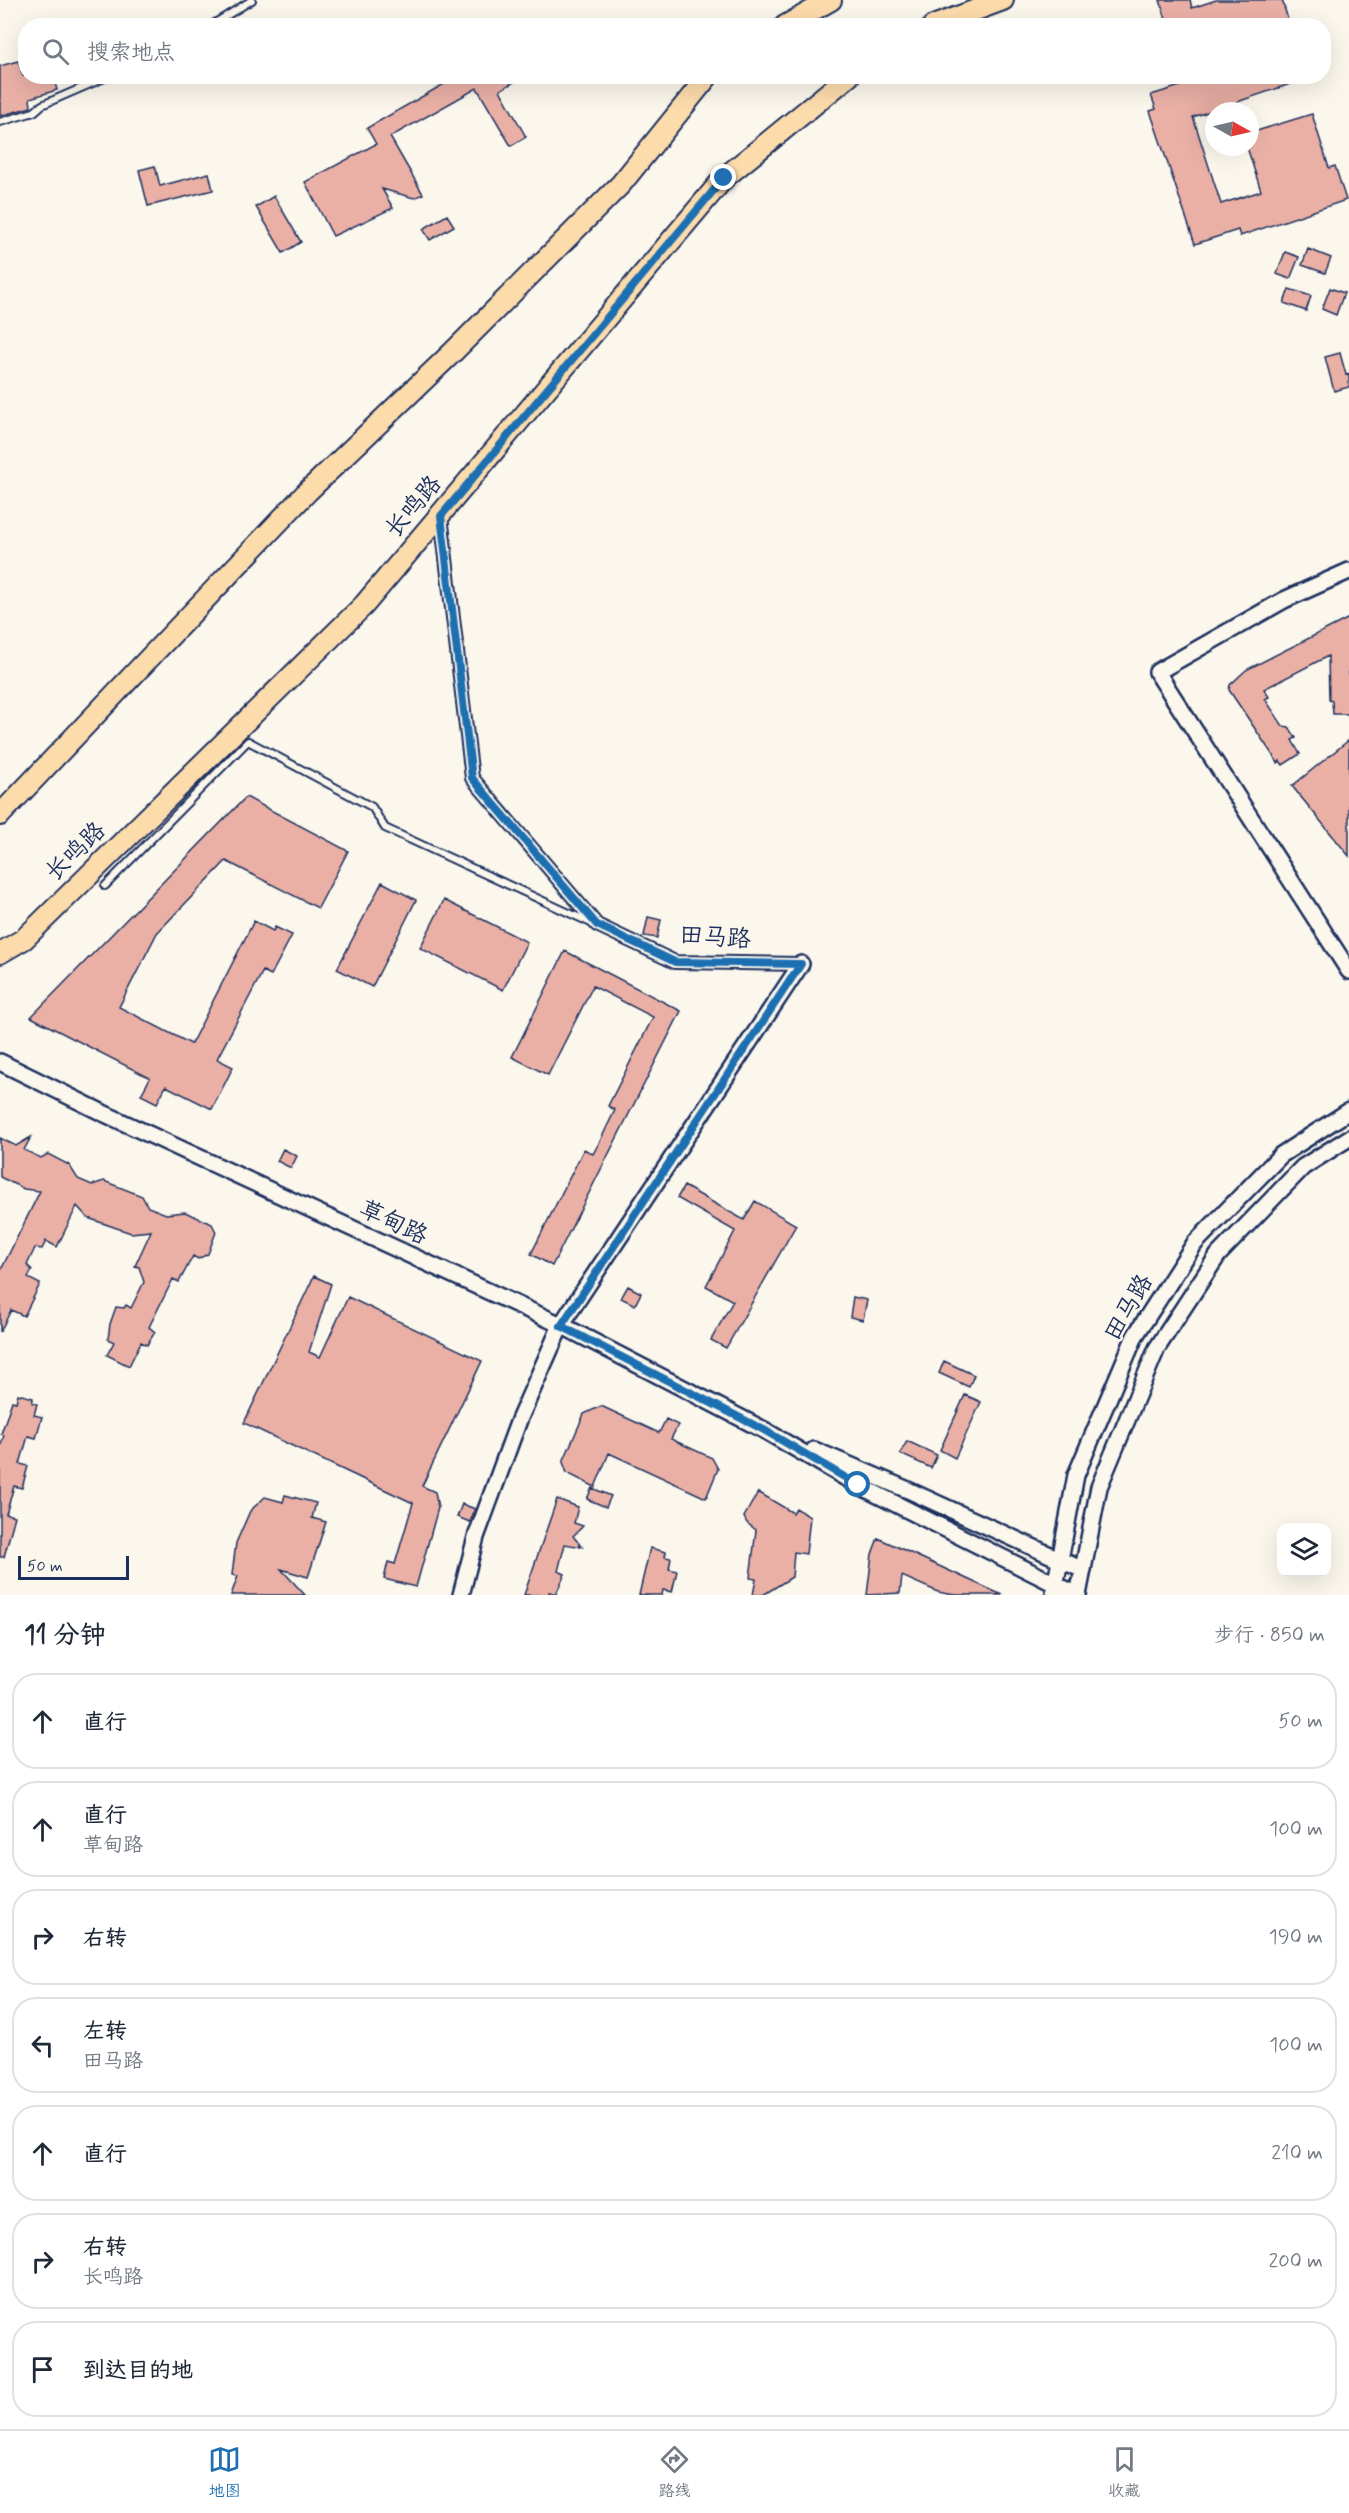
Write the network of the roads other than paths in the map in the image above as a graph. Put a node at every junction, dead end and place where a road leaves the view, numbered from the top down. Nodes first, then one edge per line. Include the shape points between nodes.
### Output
1 (252, 0) edge
2 (831, 0) edge
3 (1003, 0) edge
4 (223, 18) edge
5 (799, 18) edge
6 (955, 18) edge
7 (91, 84) edge
8 (702, 84) edge
9 (839, 84) edge
10 (0, 122) edge
11 (441, 516) junction
12 (1349, 571) edge
13 (0, 814) edge
14 (105, 886) dead end
15 (597, 925) junction
16 (0, 954) edge
17 (801, 964) joint
18 (1349, 971) edge
19 (0, 1062) edge
20 (1349, 1111) edge
21 (1349, 1138) edge
22 (561, 1326) junction
23 (764, 1430) junction
24 (1060, 1560) junction
25 (1083, 1570) junction
26 (1055, 1590) edge
27 (461, 1595) edge
28 (1078, 1595) edge

1 - 4 lane
2 - 5 main road
3 - 6 main road
7 - 10 lane via 34,112
8 - 13 main road via 621,184 308,491
9 - 11 main road, 长鸣路 via 724,178
11 - 15 street via 472,778
11 - 16 main road, 长鸣路 via 364,605 24,939
12 - 18 street via 1284,600 1157,672
14 - 15 lane via 248,741 372,807 385,828
15 - 17 street, 田马路 via 675,962
17 - 22 street
19 - 22 street, 草甸路
20 - 24 street, 田马路 via 1281,1155 1195,1243 1135,1336 1076,1475
21 - 25 street, 田马路 via 1303,1167 1218,1255 1157,1348 1099,1487
22 - 23 street, 草甸路
22 - 27 street via 476,1537
23 - 24 street via 887,1480
23 - 26 street
24 - 25 street
24 - 26 street, 田马路
25 - 28 street, 田马路
26 - 28 street

